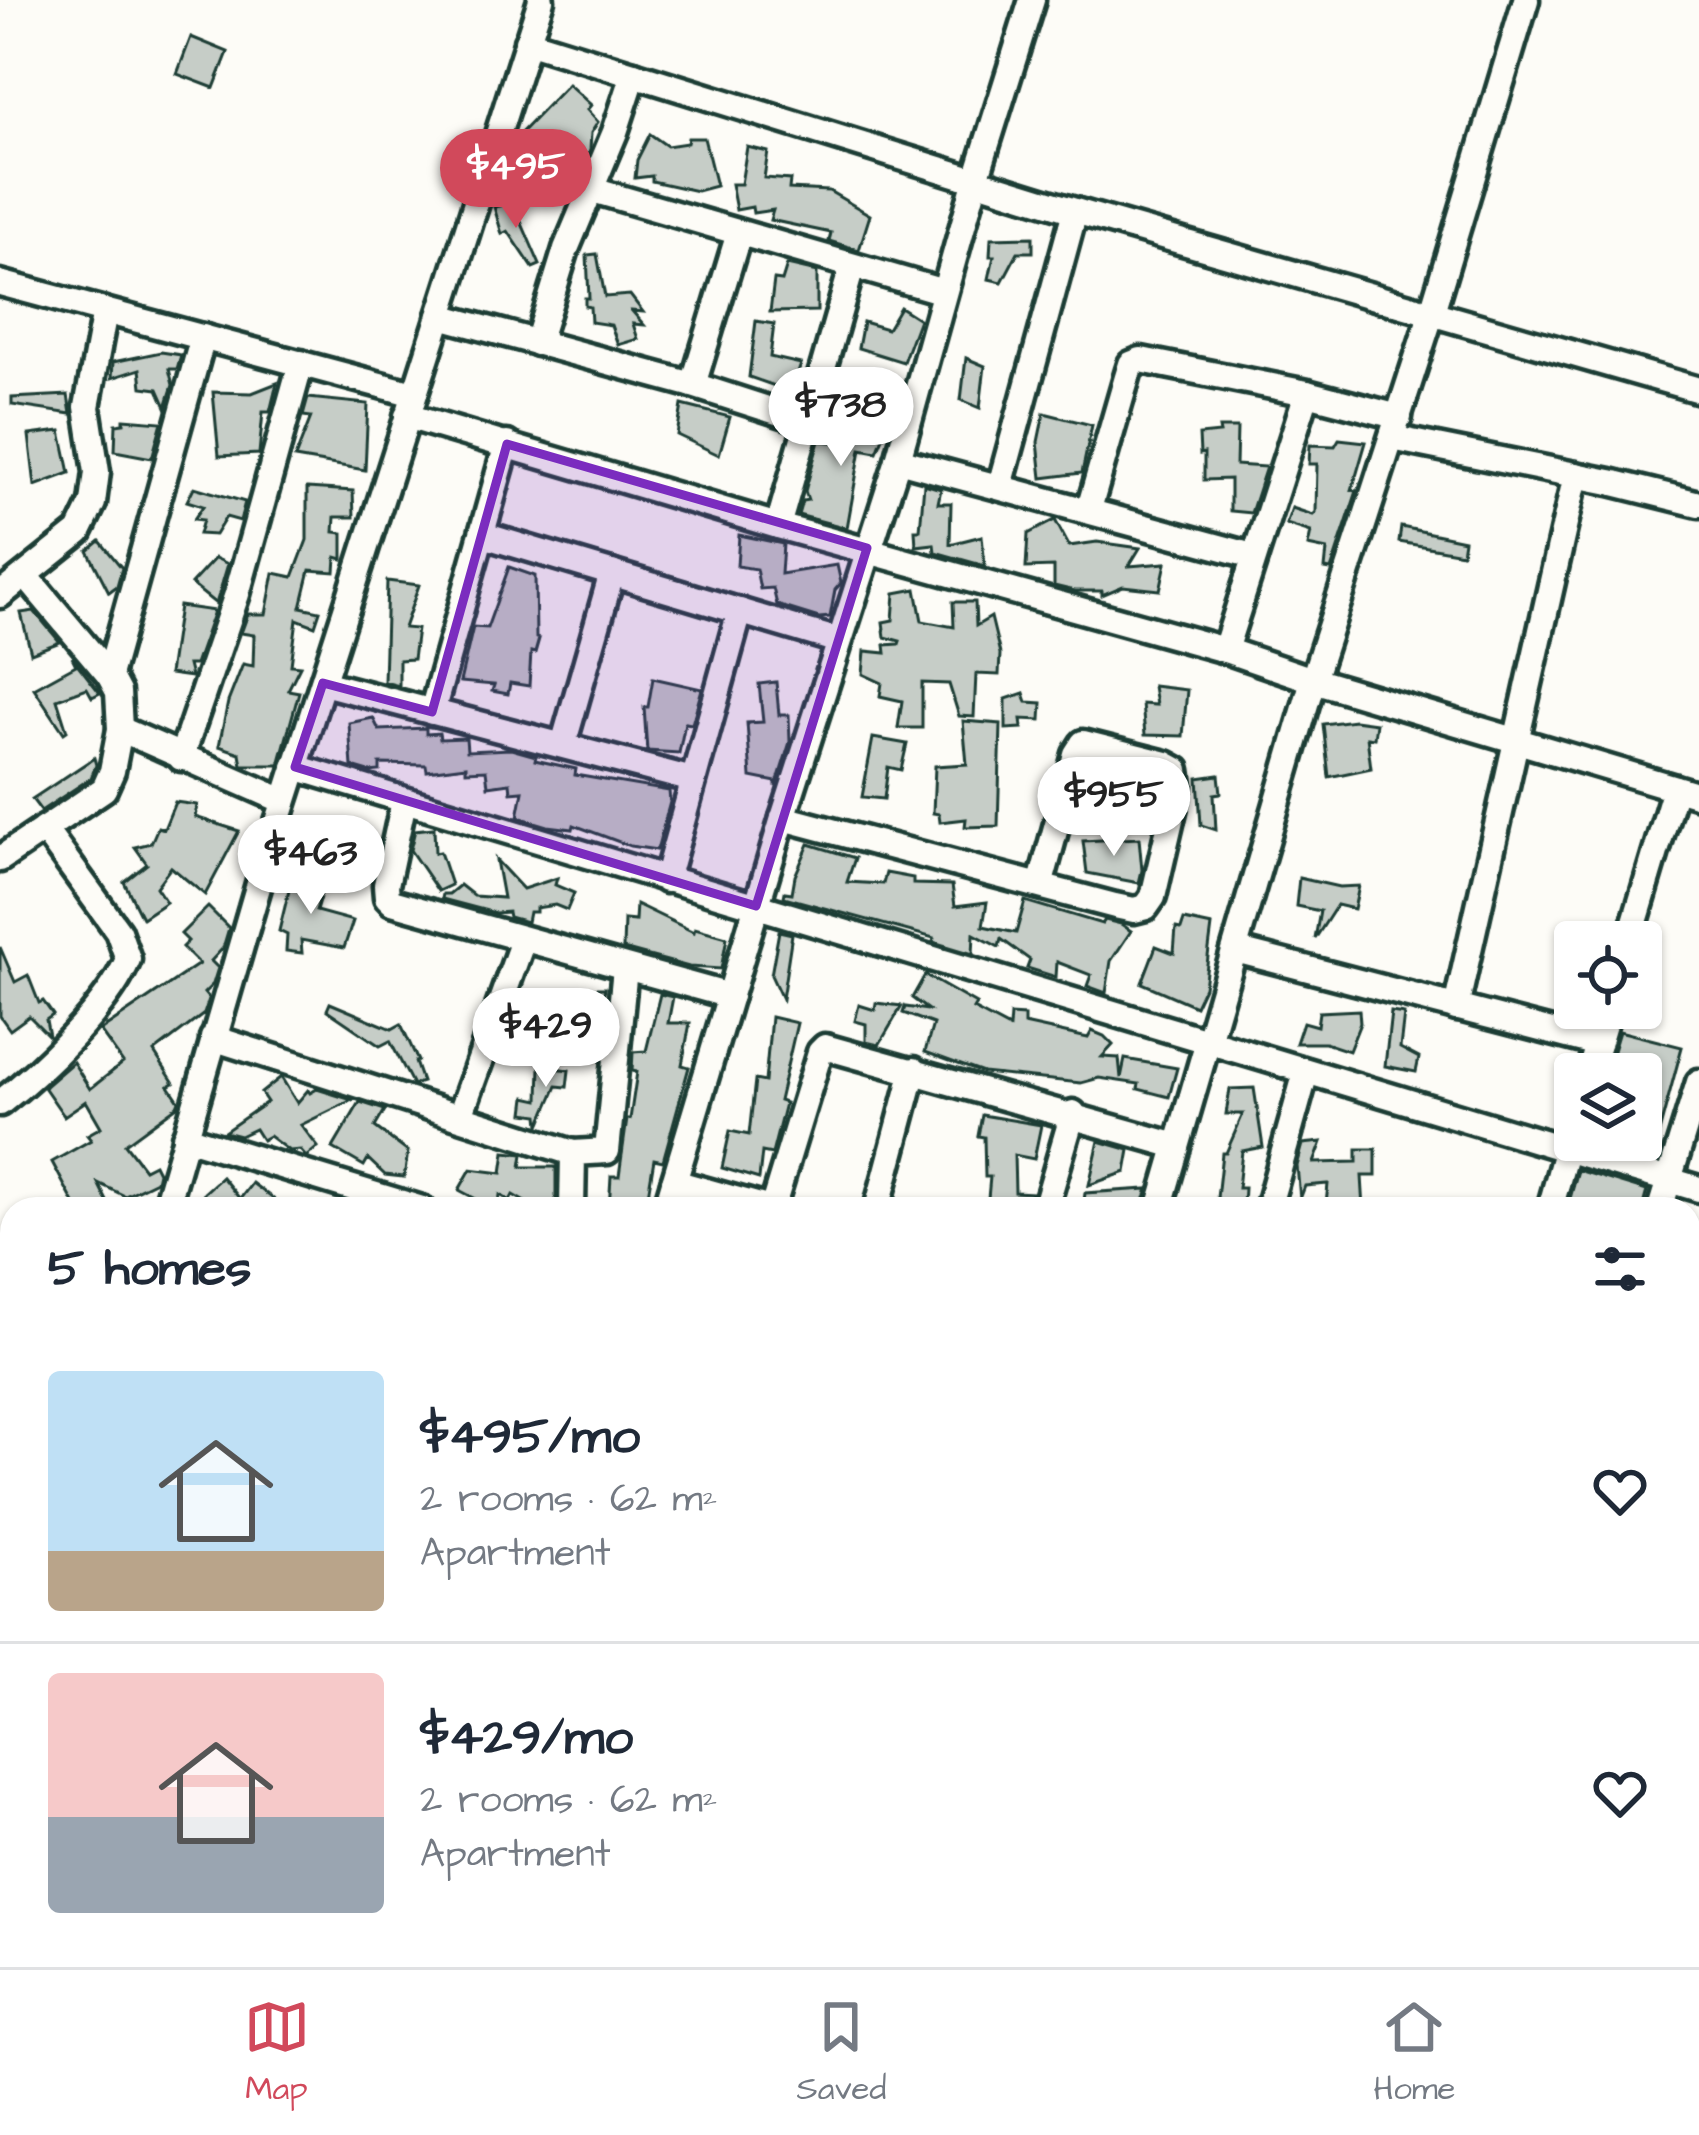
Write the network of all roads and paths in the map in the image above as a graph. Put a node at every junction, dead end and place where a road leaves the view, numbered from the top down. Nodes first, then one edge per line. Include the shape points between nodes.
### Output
1 (541, 0) edge
2 (1032, 0) edge
3 (1526, 0) edge
4 (527, 41) junction
5 (634, 74) junction
6 (976, 179) junction
7 (589, 189) junction
8 (1075, 212) junction
9 (739, 233) junction
10 (853, 267) junction
11 (0, 283) edge
12 (944, 292) junction
13 (105, 311) junction
14 (1431, 315) junction
15 (440, 316) junction
16 (203, 337) junction
17 (537, 343) junction
18 (301, 363) junction
19 (692, 385) junction
20 (1699, 391) edge
21 (1307, 393) junction
22 (411, 405) junction
23 (805, 421) junction
24 (1395, 428) junction
25 (507, 444) junction
26 (898, 460) junction
27 (1576, 475) junction
28 (1000, 486) junction
29 (1699, 504) edge
30 (1089, 509) junction
31 (778, 526) junction
32 (483, 535) junction
33 (867, 548) junction
34 (1253, 556) junction
35 (612, 573) junction
36 (26, 576) junction
37 (0, 595) edge
38 (740, 611) junction
39 (838, 641) junction
40 (1226, 650) junction
41 (110, 675) junction
42 (1313, 680) junction
43 (323, 683) junction
44 (433, 712) junction
45 (120, 729) junction
46 (1517, 740) junction
47 (562, 746) junction
48 (181, 758) junction
49 (295, 767) junction
50 (693, 780) junction
51 (1687, 791) edge
52 (284, 801) junction
53 (404, 801) junction
54 (783, 818) junction
55 (44, 829) junction
56 (0, 859) edge
57 (666, 880) junction
58 (1040, 886) junction
59 (756, 906) junction
60 (1637, 921) edge
61 (524, 940) junction
62 (1234, 950) junction
63 (625, 968) junction
64 (730, 996) junction
65 (1456, 1009) junction
66 (1603, 1029) edge
67 (213, 1038) junction
68 (1208, 1043) junction
69 (1598, 1044) junction
70 (1595, 1053) edge
71 (914, 1070) junction
72 (1306, 1072) junction
73 (1699, 1082) edge
74 (0, 1103) edge
75 (1073, 1113) junction
76 (460, 1117) junction
77 (185, 1137) junction
78 (1178, 1146) junction
79 (1554, 1147) edge
80 (573, 1153) junction
81 (1562, 1161) edge
82 (1603, 1161) edge
83 (1668, 1180) junction
84 (674, 1182) junction
85 (1699, 1189) edge
86 (168, 1197) edge
87 (382, 1197) edge
88 (572, 1197) edge
89 (670, 1197) edge
90 (728, 1197) edge
91 (776, 1197) edge
92 (880, 1197) edge
93 (1049, 1197) edge
94 (1163, 1197) edge
95 (1271, 1197) edge
96 (1553, 1197) edge
97 (1663, 1197) edge

1 - 4 street
2 - 6 street
3 - 14 street
4 - 5 street
4 - 15 street
5 - 6 street
5 - 7 street
6 - 8 street
6 - 12 street
7 - 9 street
7 - 17 street
8 - 14 street
8 - 28 street
9 - 10 street
9 - 19 street
10 - 12 street
10 - 23 street
11 - 13 street
12 - 26 street
13 - 16 street
13 - 36 street via 87,407 98,472 93,503 79,532
14 - 20 street
14 - 24 street
15 - 17 street
15 - 22 street
16 - 18 street
16 - 41 street
17 - 19 street
18 - 22 street
18 - 48 street via 237,595
19 - 23 street
21 - 24 street
21 - 30 street via 1132,364
21 - 34 street
22 - 25 street
22 - 43 street
23 - 31 street
24 - 27 street
24 - 42 street
25 - 31 street
25 - 32 street
26 - 28 street
26 - 33 street
27 - 29 street
27 - 46 street
28 - 30 street
30 - 34 street
31 - 33 street
32 - 35 street
32 - 44 street
33 - 39 street
33 - 40 street
34 - 40 street
35 - 38 street
35 - 47 street
36 - 37 street
36 - 41 street
38 - 39 street
38 - 50 street
39 - 54 street
40 - 42 street
41 - 45 street
42 - 46 street
42 - 62 street
43 - 44 street
43 - 49 street
44 - 47 street
45 - 48 street
45 - 55 street via 104,788
46 - 51 street
46 - 65 street
47 - 50 street
48 - 52 street
49 - 52 street
49 - 53 street
50 - 57 street
51 - 60 street
52 - 67 street
53 - 57 street
53 - 61 street via 387,898
54 - 58 street
54 - 59 street
55 - 56 street
55 - 74 street via 118,932 128,959 50,1059
57 - 59 street
58 - 58 street via 1146,907 1177,770 1083,743
59 - 64 street
59 - 68 street
61 - 63 street
61 - 76 street
62 - 65 street
62 - 68 street
63 - 64 street
63 - 80 street via 607,1151
64 - 84 street
65 - 69 street
66 - 69 street
67 - 76 street
67 - 77 street
68 - 72 street
68 - 78 street
69 - 70 street
71 - 75 street
71 - 91 street via 822,1048
71 - 92 street
72 - 79 street
72 - 95 street
73 - 83 street
75 - 78 street
75 - 93 street
76 - 80 street
77 - 86 street
77 - 87 street
78 - 94 street
80 - 88 street
81 - 96 street
82 - 83 street
83 - 85 street
83 - 97 street
84 - 89 street
84 - 90 street

